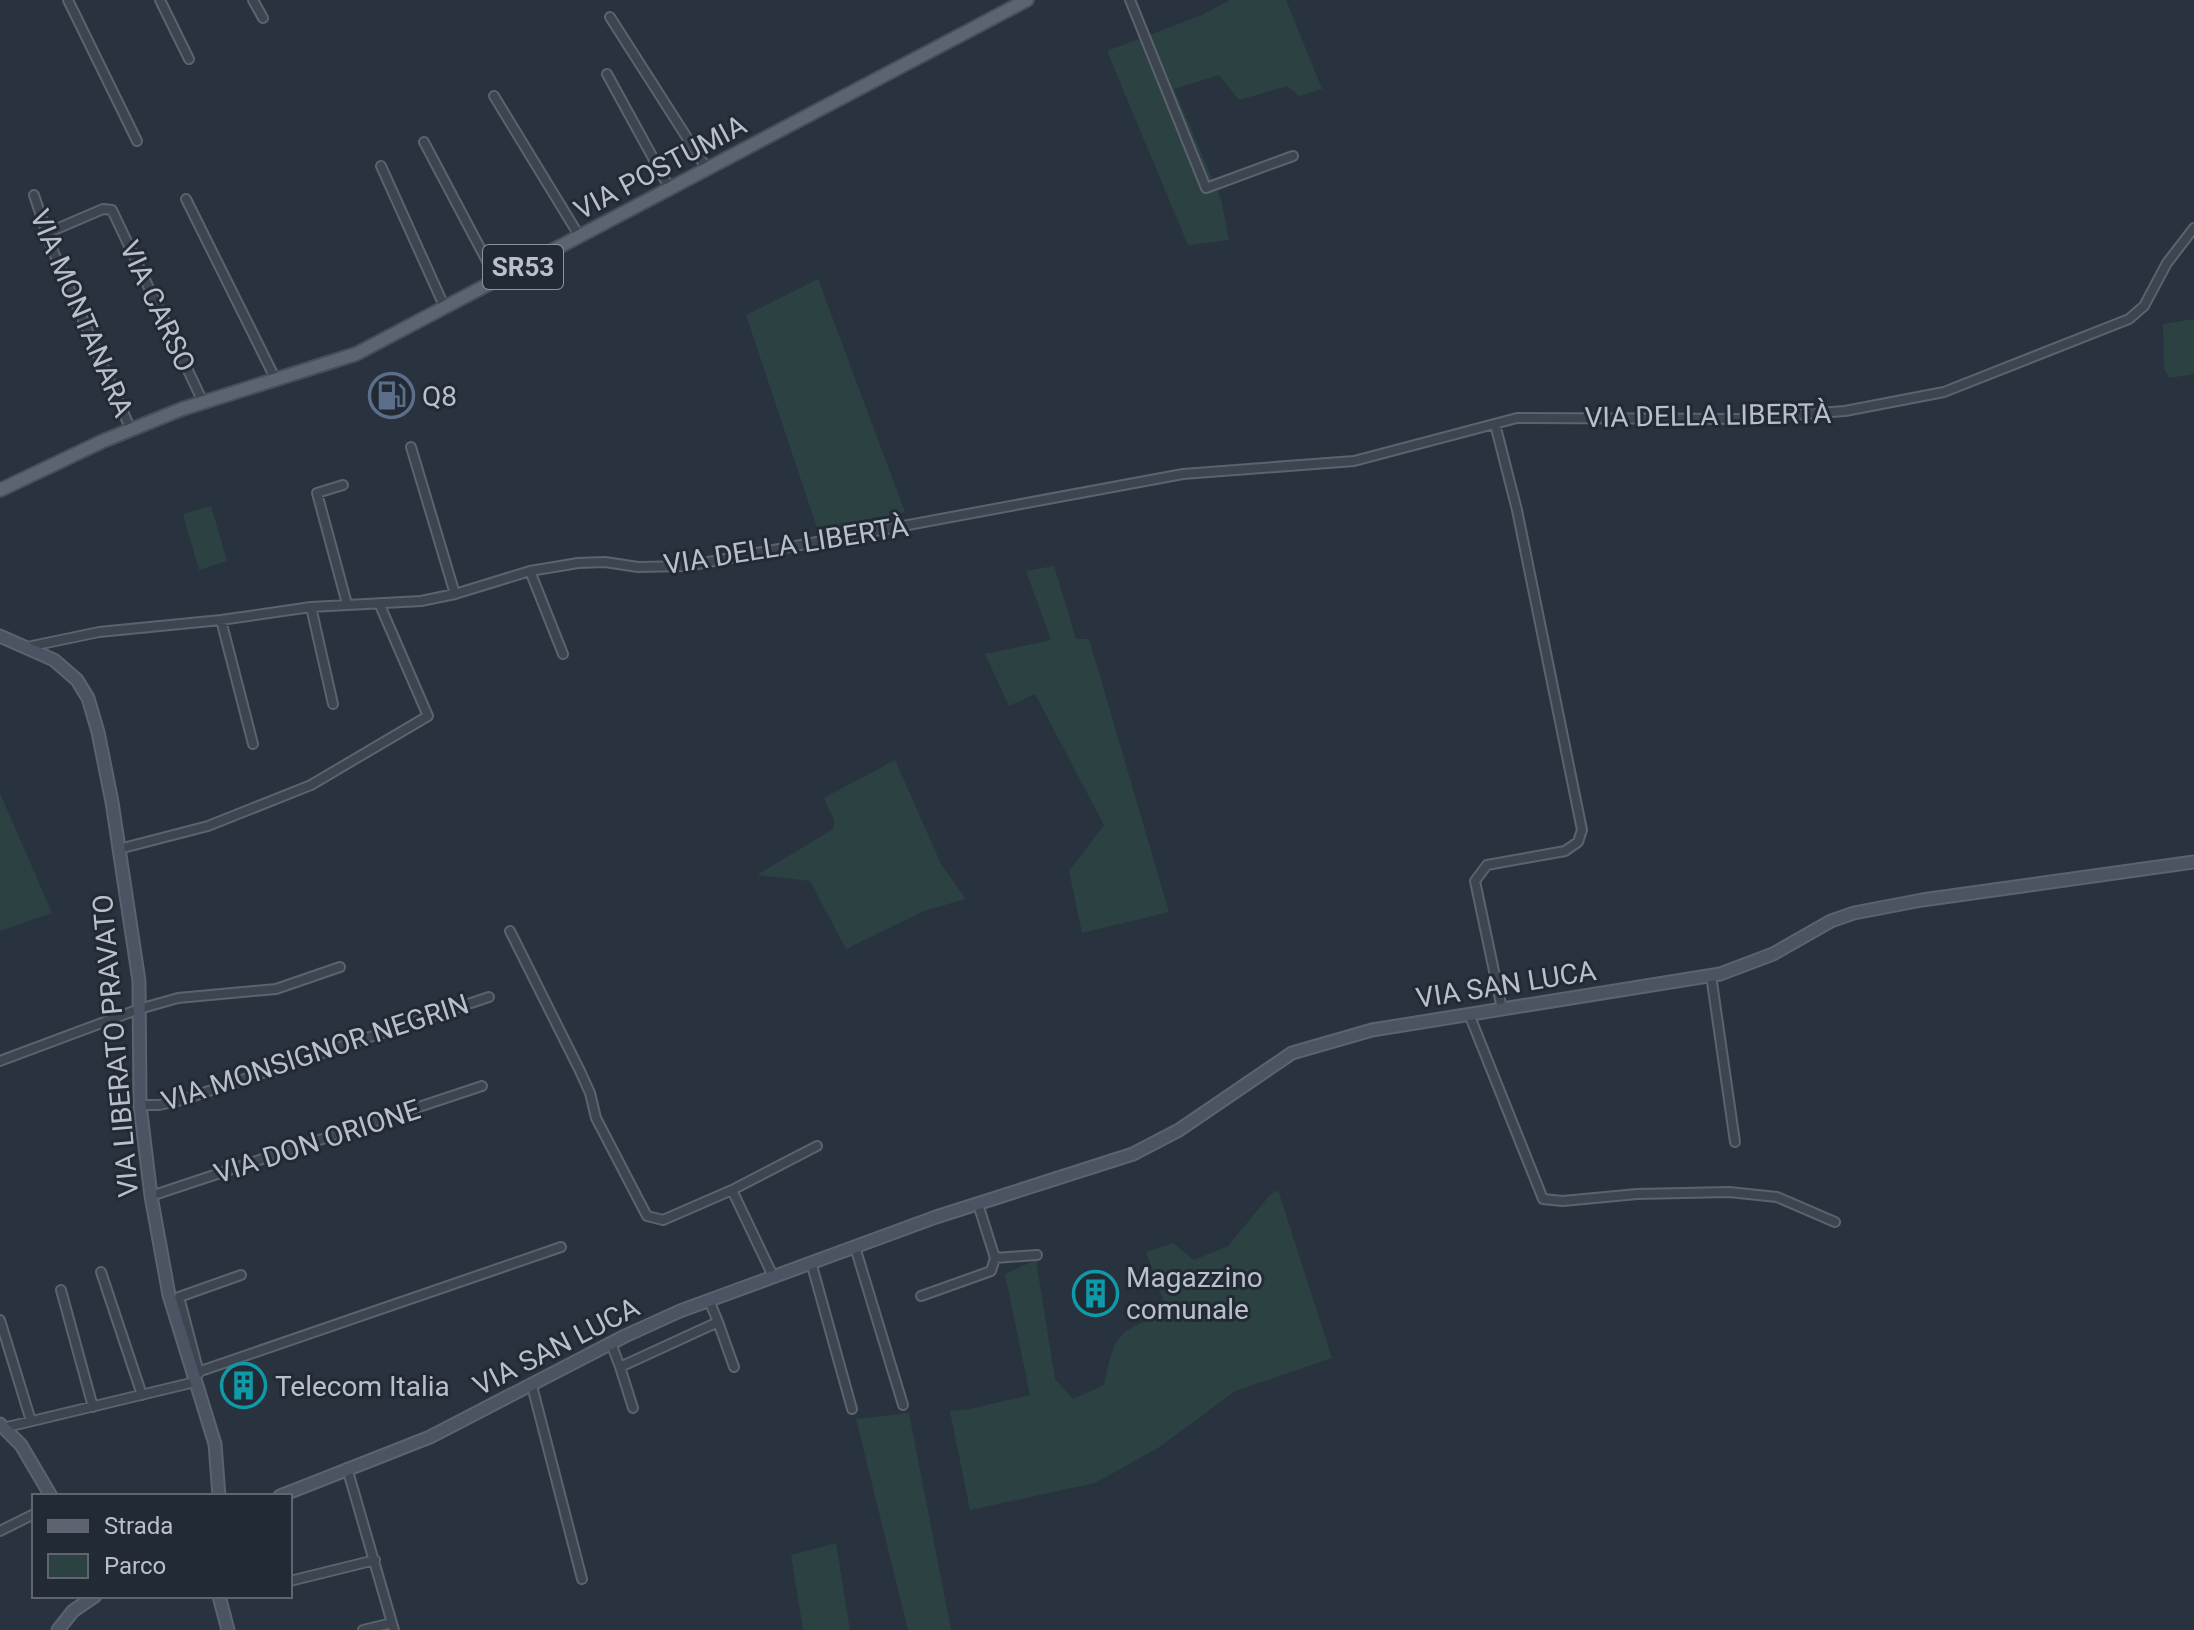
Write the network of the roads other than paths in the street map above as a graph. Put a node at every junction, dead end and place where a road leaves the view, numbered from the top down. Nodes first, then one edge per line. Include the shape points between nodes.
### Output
1 (68, 0) edge
2 (160, 0) edge
3 (253, 0) edge
4 (1027, 0) edge
5 (1130, 0) edge
6 (610, 17) dead end
7 (263, 18) dead end
8 (189, 59) dead end
9 (607, 74) dead end
10 (494, 96) dead end
11 (137, 141) dead end
12 (424, 142) dead end
13 (1293, 156) dead end
14 (381, 166) dead end
15 (707, 169) junction
16 (670, 189) junction
17 (34, 195) dead end
18 (186, 199) dead end
19 (2194, 228) edge
20 (47, 233) junction
21 (580, 237) junction
22 (497, 280) junction
23 (445, 308) junction
24 (276, 380) junction
25 (203, 402) junction
26 (1495, 424) junction
27 (131, 430) junction
28 (411, 447) dead end
29 (343, 485) dead end
30 (0, 490) edge
31 (530, 571) junction
32 (455, 594) junction
33 (379, 603) junction
34 (347, 604) junction
35 (311, 607) junction
36 (221, 620) junction
37 (0, 636) edge
38 (27, 647) junction
39 (563, 654) dead end
40 (333, 704) dead end
41 (253, 744) dead end
42 (119, 849) junction
43 (2194, 862) edge
44 (510, 931) dead end
45 (340, 967) dead end
46 (1711, 975) junction
47 (489, 997) dead end
48 (139, 1009) junction
49 (1502, 1009) junction
50 (1469, 1014) junction
51 (0, 1061) edge
52 (482, 1086) dead end
53 (140, 1105) junction
54 (1735, 1142) dead end
55 (817, 1146) dead end
56 (732, 1190) junction
57 (151, 1196) junction
58 (978, 1204) junction
59 (1835, 1222) dead end
60 (561, 1247) dead end
61 (855, 1247) junction
62 (1037, 1255) dead end
63 (995, 1258) junction
64 (811, 1262) junction
65 (101, 1272) dead end
66 (241, 1275) dead end
67 (773, 1276) junction
68 (61, 1290) dead end
69 (921, 1296) dead end
70 (709, 1300) junction
71 (0, 1320) edge
72 (718, 1322) junction
73 (611, 1343) junction
74 (620, 1367) junction
75 (734, 1367) dead end
76 (195, 1376) junction
77 (532, 1386) junction
78 (142, 1395) junction
79 (903, 1405) dead end
80 (93, 1407) junction
81 (633, 1408) dead end
82 (852, 1409) dead end
83 (31, 1421) junction
84 (2, 1426) edge
85 (347, 1468) junction
86 (50, 1494) edge
87 (219, 1494) edge
88 (285, 1494) edge
89 (32, 1515) edge
90 (0, 1531) edge
91 (375, 1560) junction
92 (582, 1579) dead end
93 (292, 1581) edge
94 (92, 1598) edge
95 (222, 1598) edge
96 (393, 1626) edge
97 (58, 1630) edge
98 (228, 1630) edge
99 (363, 1630) edge

1 - 11 street
2 - 8 street
3 - 7 street
4 - 15 main road, VIA POSTUMIA / SR53
5 - 13 street via 1206,188
6 - 15 street
9 - 16 street
10 - 21 street
12 - 22 street
14 - 23 street
15 - 16 main road, VIA POSTUMIA / SR53
16 - 21 main road, VIA POSTUMIA / SR53
17 - 20 street, VIA MONTANARA
18 - 24 street
19 - 26 street, VIA DELLA LIBERTÀ via 2144,306 2129,319 1944,392 1845,411 1740,419 1517,418
20 - 25 street, VIA CARSO via 112,210
20 - 27 street, VIA MONTANARA
21 - 22 main road, VIA POSTUMIA / SR53
22 - 23 main road, VIA POSTUMIA / SR53
23 - 24 main road, VIA POSTUMIA / SR53 via 356,354
24 - 25 main road, VIA POSTUMIA / SR53
25 - 27 main road, VIA POSTUMIA / SR53
26 - 31 street, VIA DELLA LIBERTÀ via 1354,461 1183,474 687,566 605,562
26 - 49 street via 1582,830 1578,842 1565,851 1487,865 1475,881
27 - 30 main road, VIA POSTUMIA / SR53
28 - 32 street
29 - 34 street via 317,493
31 - 32 street, VIA DELLA LIBERTÀ
31 - 39 street
32 - 33 street, VIA DELLA LIBERTÀ
33 - 34 street, VIA DELLA LIBERTÀ
33 - 42 street via 428,716 311,785 208,826
34 - 35 street, VIA DELLA LIBERTÀ
35 - 36 street, VIA DELLA LIBERTÀ
35 - 40 street
36 - 38 street, VIA DELLA LIBERTÀ via 99,632
36 - 41 street
37 - 38 street, VIA LIBERATO PRAVATO
38 - 42 street, VIA LIBERATO PRAVATO via 54,660 88,698
42 - 48 street, VIA LIBERATO PRAVATO
43 - 46 street, VIA SAN LUCA via 1854,913 1773,954
44 - 56 street via 647,1216 663,1220
45 - 48 street via 276,989 178,998
46 - 49 street, VIA SAN LUCA
46 - 54 street
47 - 53 street, VIA MONSIGNOR NEGRIN via 182,1100
48 - 51 street
48 - 53 street, VIA LIBERATO PRAVATO
49 - 50 street, VIA SAN LUCA
50 - 58 street, VIA SAN LUCA via 1372,1030 1292,1053 1157,1144
50 - 59 street via 1543,1199 1729,1192 1777,1197
52 - 57 street, VIA DON ORIONE
53 - 57 street, VIA LIBERATO PRAVATO
55 - 56 street
56 - 67 street
57 - 76 street, VIA LIBERATO PRAVATO via 169,1295
58 - 61 street, VIA SAN LUCA
58 - 63 street
60 - 76 street
61 - 64 street, VIA SAN LUCA
61 - 79 street
62 - 63 street
63 - 69 street via 991,1271
64 - 67 street, VIA SAN LUCA
64 - 82 street
65 - 78 street
66 - 76 street via 179,1297
67 - 70 street, VIA SAN LUCA
68 - 80 street
70 - 72 street
70 - 73 street, VIA SAN LUCA
71 - 83 street
72 - 74 street
72 - 75 street
73 - 74 street
73 - 77 street, VIA SAN LUCA
74 - 81 street
76 - 78 street
76 - 87 street, VIA LIBERATO PRAVATO via 215,1444
77 - 85 street, VIA SAN LUCA via 430,1437
77 - 92 street
78 - 80 street
80 - 83 street
83 - 84 street
84 - 86 street via 21,1445
85 - 88 street, VIA SAN LUCA
85 - 91 street
89 - 90 street
91 - 93 street
91 - 96 street
94 - 97 street
95 - 98 street
96 - 99 street

